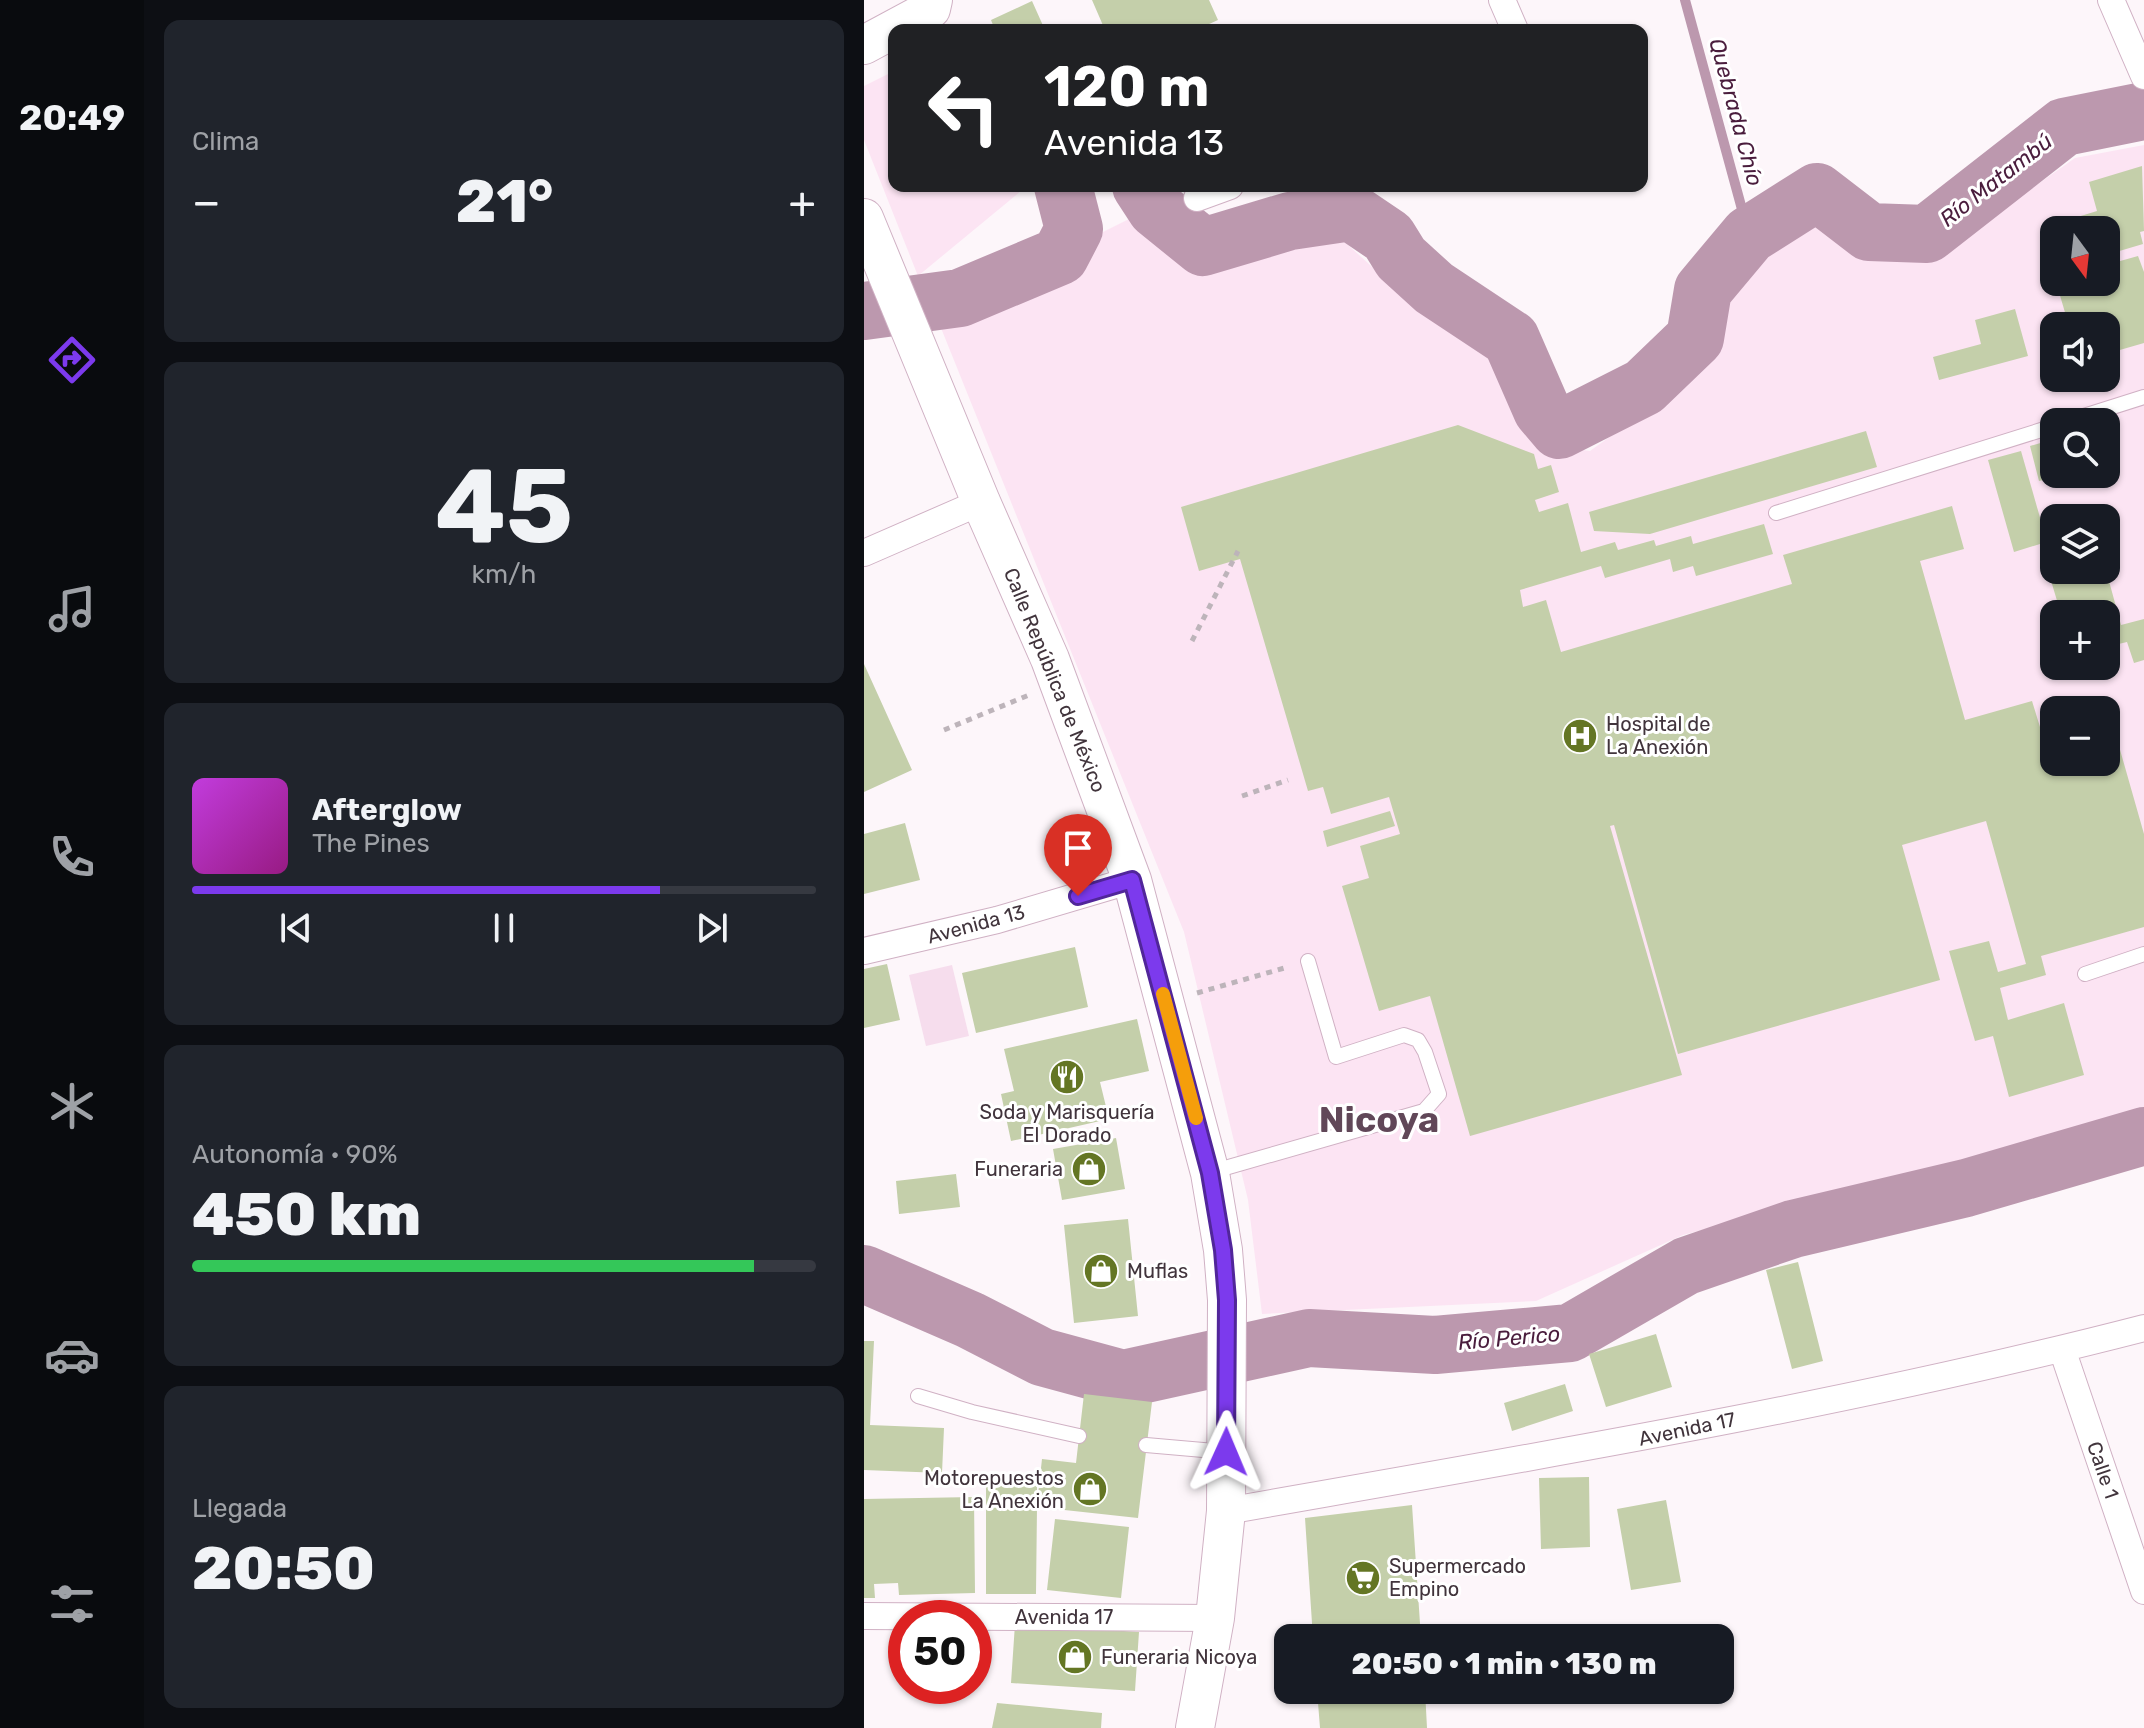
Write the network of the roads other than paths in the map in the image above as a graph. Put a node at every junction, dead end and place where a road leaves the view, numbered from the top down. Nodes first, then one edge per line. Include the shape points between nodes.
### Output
1 (1502, 0) edge
2 (2111, 0) edge
3 (937, 3) edge
4 (900, 24) edge
5 (1512, 24) edge
6 (888, 31) edge
7 (864, 45) edge
8 (2144, 76) edge
9 (1214, 192) edge
10 (1197, 198) dead end
11 (864, 218) edge
12 (2144, 397) edge
13 (2109, 408) edge
14 (2040, 430) edge
15 (981, 502) junction
16 (1776, 513) dead end
17 (864, 553) edge
18 (1132, 880) junction
19 (864, 951) edge
20 (2144, 954) edge
21 (1308, 961) road end
22 (2085, 974) dead end
23 (1210, 1173) junction
24 (2144, 1328) edge
25 (2062, 1349) junction
26 (918, 1396) dead end
27 (1079, 1436) dead end
28 (1146, 1445) dead end
29 (1226, 1452) junction
30 (1226, 1511) junction
31 (2144, 1591) edge
32 (864, 1616) edge
33 (1215, 1618) junction
34 (1195, 1728) edge

1 - 5 street
2 - 8 street
3 - 4 main road
6 - 7 main road
9 - 10 street
11 - 15 main road, Calle República de México
12 - 13 lane
14 - 16 lane
15 - 17 street
15 - 18 main road, Calle República de México via 1059,683
18 - 19 street, Avenida 13 via 997,920
18 - 23 main road, Calle República de México
20 - 22 lane
21 - 23 lane via 1336,1057 1404,1035 1418,1040 1439,1094 1424,1111
23 - 29 main road, Calle República de México via 1227,1300
24 - 25 street, Avenida 17
25 - 30 street, Avenida 17 via 1648,1437
25 - 31 street, Calle 1
26 - 27 lane
28 - 29 lane
29 - 30 main road, Calle República de México
30 - 33 main road, Calle República de México
32 - 33 street, Avenida 17
33 - 34 main road, Calle República de México

